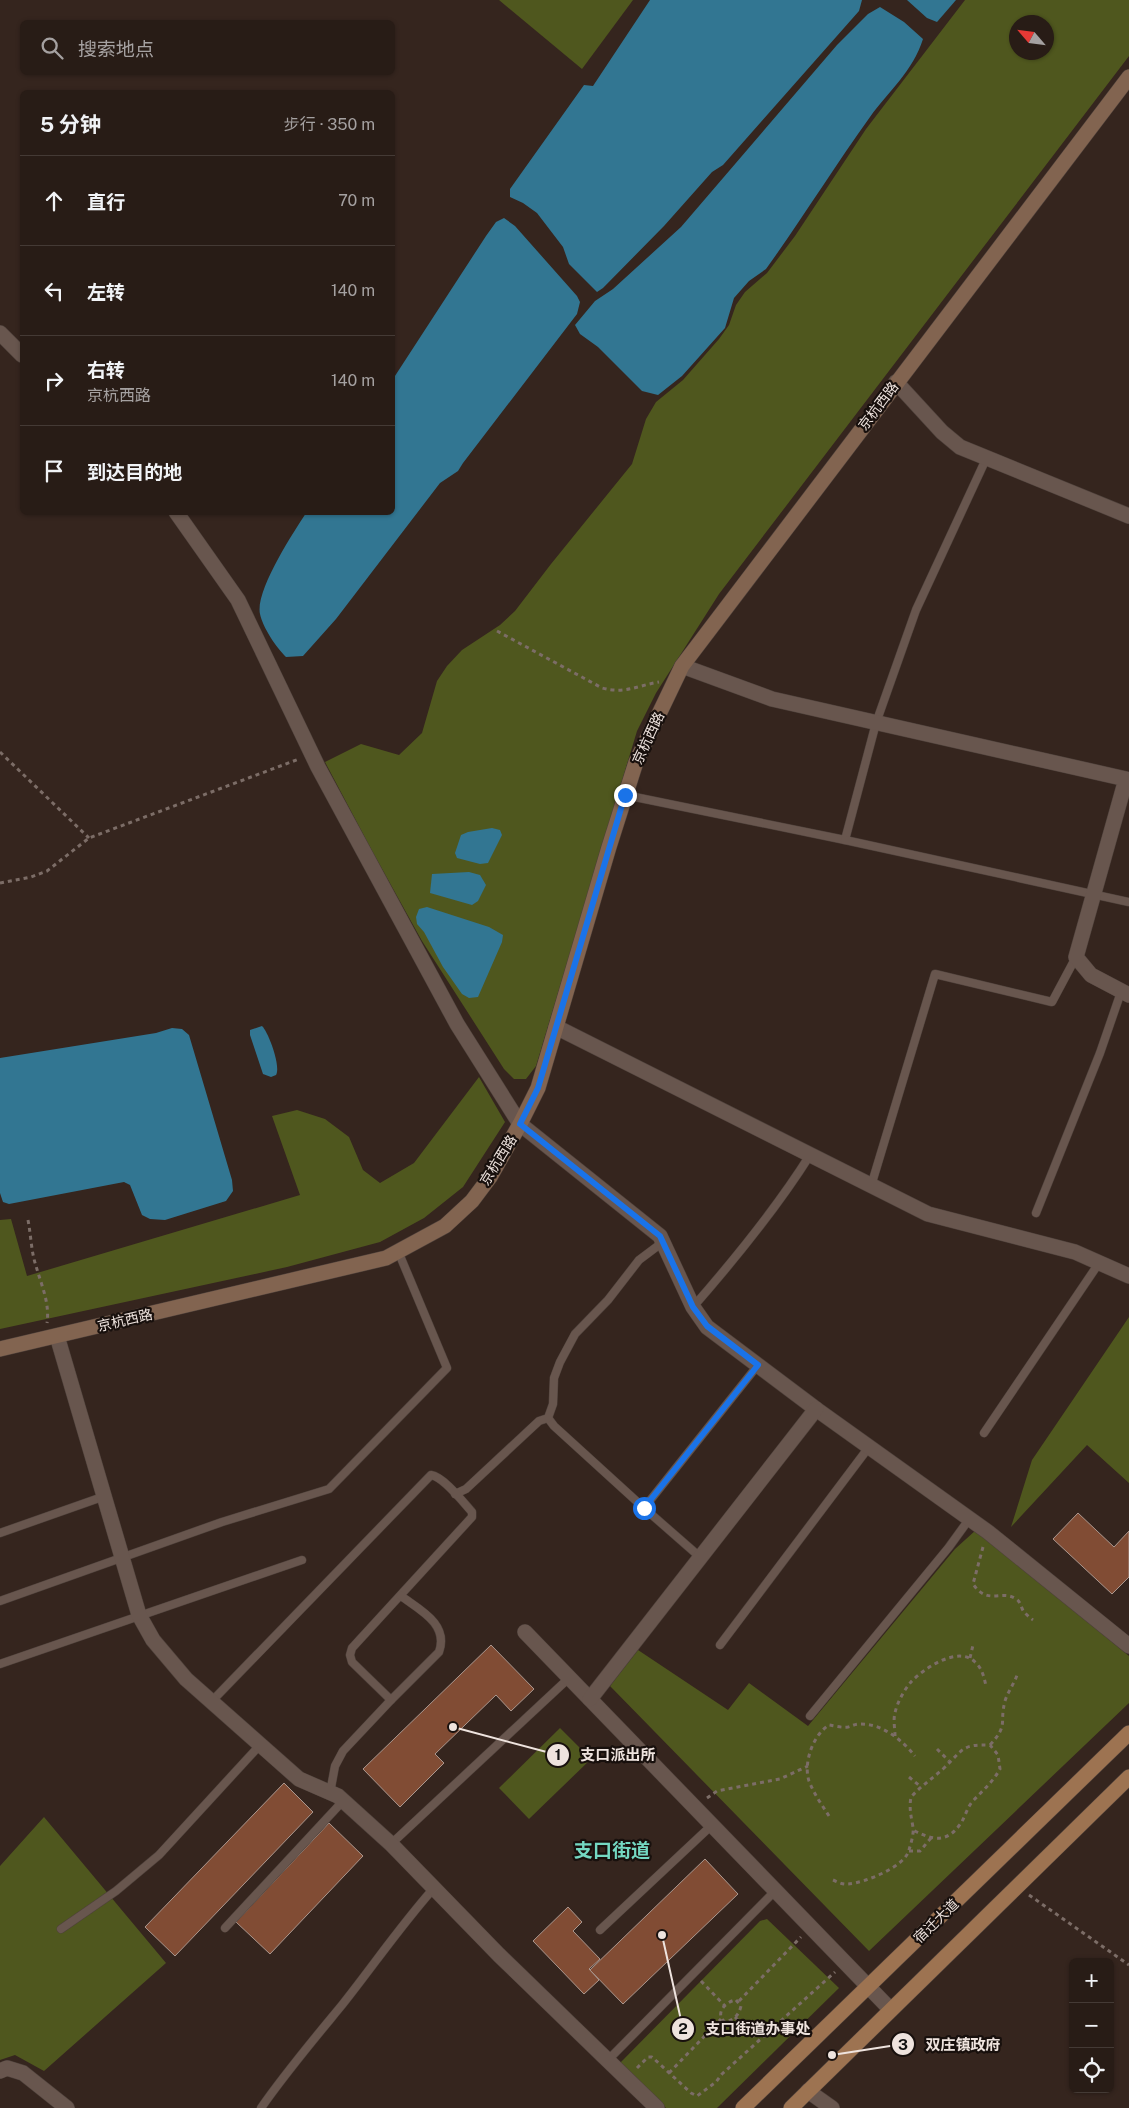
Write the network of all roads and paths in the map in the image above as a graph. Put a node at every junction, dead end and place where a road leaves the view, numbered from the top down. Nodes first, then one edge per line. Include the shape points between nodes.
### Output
1 (1129, 77) edge
2 (0, 333) edge
3 (20, 353) edge
4 (896, 382) junction
5 (986, 459) junction
6 (178, 515) edge
7 (1129, 516) edge
8 (497, 631) dead end
9 (679, 672) junction
10 (876, 723) junction
11 (0, 752) edge
12 (311, 755) junction
13 (1127, 775) edge
14 (625, 795) junction
15 (89, 838) junction
16 (845, 840) junction
17 (0, 882) edge
18 (1094, 893) junction
19 (1129, 902) edge
20 (1076, 957) junction
21 (1125, 994) edge
22 (556, 1027) junction
23 (520, 1124) junction
24 (810, 1155) junction
25 (871, 1186) junction
26 (1036, 1213) dead end
27 (28, 1220) dead end
28 (663, 1242) junction
29 (398, 1251) junction
30 (1099, 1263) junction
31 (1129, 1276) edge
32 (693, 1307) junction
33 (52, 1337) junction
34 (0, 1349) edge
35 (758, 1365) junction
36 (816, 1408) junction
37 (548, 1418) junction
38 (984, 1433) dead end
39 (869, 1446) junction
40 (455, 1494) junction
41 (105, 1496) junction
42 (644, 1508) junction
43 (970, 1518) junction
44 (988, 1532) junction
45 (0, 1533) edge
46 (122, 1557) junction
47 (700, 1557) junction
48 (302, 1560) dead end
49 (401, 1596) junction
50 (0, 1601) edge
51 (139, 1615) junction
52 (1033, 1620) dead end
53 (524, 1632) dead end
54 (720, 1645) dead end
55 (973, 1645) dead end
56 (1129, 1646) edge
57 (970, 1658) junction
58 (0, 1664) edge
59 (1018, 1672) dead end
60 (569, 1678) junction
61 (986, 1686) dead end
62 (391, 1700) junction
63 (590, 1700) junction
64 (211, 1702) junction
65 (810, 1716) dead end
66 (1129, 1733) edge
67 (895, 1736) junction
68 (260, 1745) junction
69 (990, 1745) junction
70 (937, 1749) dead end
71 (915, 1756) dead end
72 (950, 1761) junction
73 (808, 1766) junction
74 (909, 1776) dead end
75 (1129, 1777) edge
76 (920, 1787) junction
77 (337, 1797) junction
78 (694, 1807) junction
79 (828, 1816) dead end
80 (712, 1825) junction
81 (913, 1830) junction
82 (931, 1838) junction
83 (392, 1844) junction
84 (909, 1851) junction
85 (833, 1880) dead end
86 (1017, 1886) junction
87 (434, 1888) junction
88 (775, 1891) junction
89 (810, 1927) junction
90 (225, 1928) dead end
91 (61, 1929) dead end
92 (600, 1930) dead end
93 (845, 1963) junction
94 (1129, 1965) edge
95 (694, 1973) junction
96 (868, 1987) junction
97 (739, 2001) junction
98 (725, 2006) junction
99 (890, 2009) junction
100 (735, 2018) junction
101 (721, 2020) junction
102 (759, 2041) junction
103 (607, 2060) junction
104 (0, 2072) edge
105 (669, 2072) junction
106 (626, 2079) junction
107 (808, 2091) junction
108 (67, 2108) edge
109 (261, 2108) edge
110 (657, 2108) edge
111 (743, 2108) edge
112 (791, 2108) edge
113 (832, 2108) edge

1 - 4 main road, 京杭西路
2 - 3 street
4 - 5 street via 942,432 960,447
4 - 9 main road, 京杭西路
5 - 7 street
5 - 10 lane via 916,610
6 - 12 street via 238,600
8 - 9 path via 602,688 614,691 629,691
9 - 10 street via 772,699
9 - 14 main road, 京杭西路 via 636,762
10 - 13 street
10 - 16 lane
11 - 15 path
12 - 15 path
12 - 23 street via 457,1024
13 - 18 street
14 - 16 lane
14 - 22 main road, 京杭西路
15 - 17 path via 47,871
16 - 18 lane
18 - 19 lane
18 - 20 street
20 - 21 street via 1091,975
20 - 25 lane via 1052,1002 935,974
21 - 26 lane
22 - 23 main road, 京杭西路 via 538,1088
22 - 24 street
23 - 28 street via 660,1236
23 - 29 main road, 京杭西路 via 490,1178 472,1201 445,1226
24 - 25 street
24 - 32 lane via 736,1257
25 - 30 street via 928,1214 1075,1252
27 - 33 path
28 - 32 street
28 - 37 lane via 638,1260 608,1300 576,1334 554,1378 553,1404
29 - 33 main road, 京杭西路 via 386,1258
29 - 46 lane via 447,1368 329,1489
30 - 31 street
30 - 38 lane
32 - 35 street via 707,1326
33 - 34 main road, 京杭西路
33 - 41 street
35 - 36 street
35 - 42 lane
36 - 39 street
36 - 47 street
37 - 40 lane via 539,1421 466,1489
37 - 42 lane
39 - 43 street
39 - 54 lane
40 - 49 lane via 472,1512 472,1517
40 - 64 lane via 436,1476 427,1477
41 - 45 lane
41 - 46 street
42 - 47 lane
43 - 44 street
43 - 65 lane
44 - 52 path via 974,1584 989,1596 1013,1597
44 - 56 street
46 - 50 lane
46 - 51 street
47 - 63 street
48 - 51 lane
49 - 62 lane via 352,1648 350,1656 352,1662
49 - 62 lane via 437,1626 442,1634 442,1644 439,1652
51 - 58 lane
51 - 64 street via 153,1640 186,1679
53 - 60 street
55 - 57 path
57 - 61 path via 981,1670
57 - 67 path via 946,1658 910,1683 895,1714
59 - 69 path via 1005,1700 1002,1732
60 - 63 street
60 - 83 lane
62 - 77 lane via 343,1751 334,1766
63 - 78 street
64 - 68 street
66 - 96 main road, 宿迁大道
67 - 71 path
67 - 73 path via 867,1724 829,1725 815,1740
68 - 77 street via 299,1779
68 - 91 lane via 159,1855 116,1891
69 - 72 path via 975,1744 961,1750
69 - 82 path via 1000,1762 997,1775 971,1804 956,1829 945,1837
70 - 72 path
72 - 76 path
73 - 78 path via 780,1779 717,1791
73 - 79 path via 808,1780
74 - 76 path
75 - 86 main road
76 - 81 path via 911,1797 909,1816
77 - 83 street
77 - 90 lane
78 - 80 street
80 - 88 street
80 - 92 lane
81 - 82 path
81 - 84 path
82 - 84 path via 920,1851
83 - 87 street
84 - 85 path via 895,1866 869,1879 845,1885
86 - 94 path
86 - 99 main road
87 - 103 street
87 - 109 lane
88 - 89 street
88 - 95 lane
89 - 93 street
89 - 97 path
93 - 96 street
93 - 102 path
95 - 98 path
95 - 103 lane
96 - 99 street
96 - 111 main road, 宿迁大道
97 - 98 path via 731,2001
97 - 100 path via 741,2009
98 - 101 path
99 - 107 main road
100 - 101 path via 725,2022
100 - 102 path
101 - 105 path
102 - 105 path via 716,2082 696,2096
103 - 106 street
104 - 108 street via 7,2068 23,2073
105 - 106 path via 652,2057
106 - 110 street
107 - 112 main road
107 - 113 street

